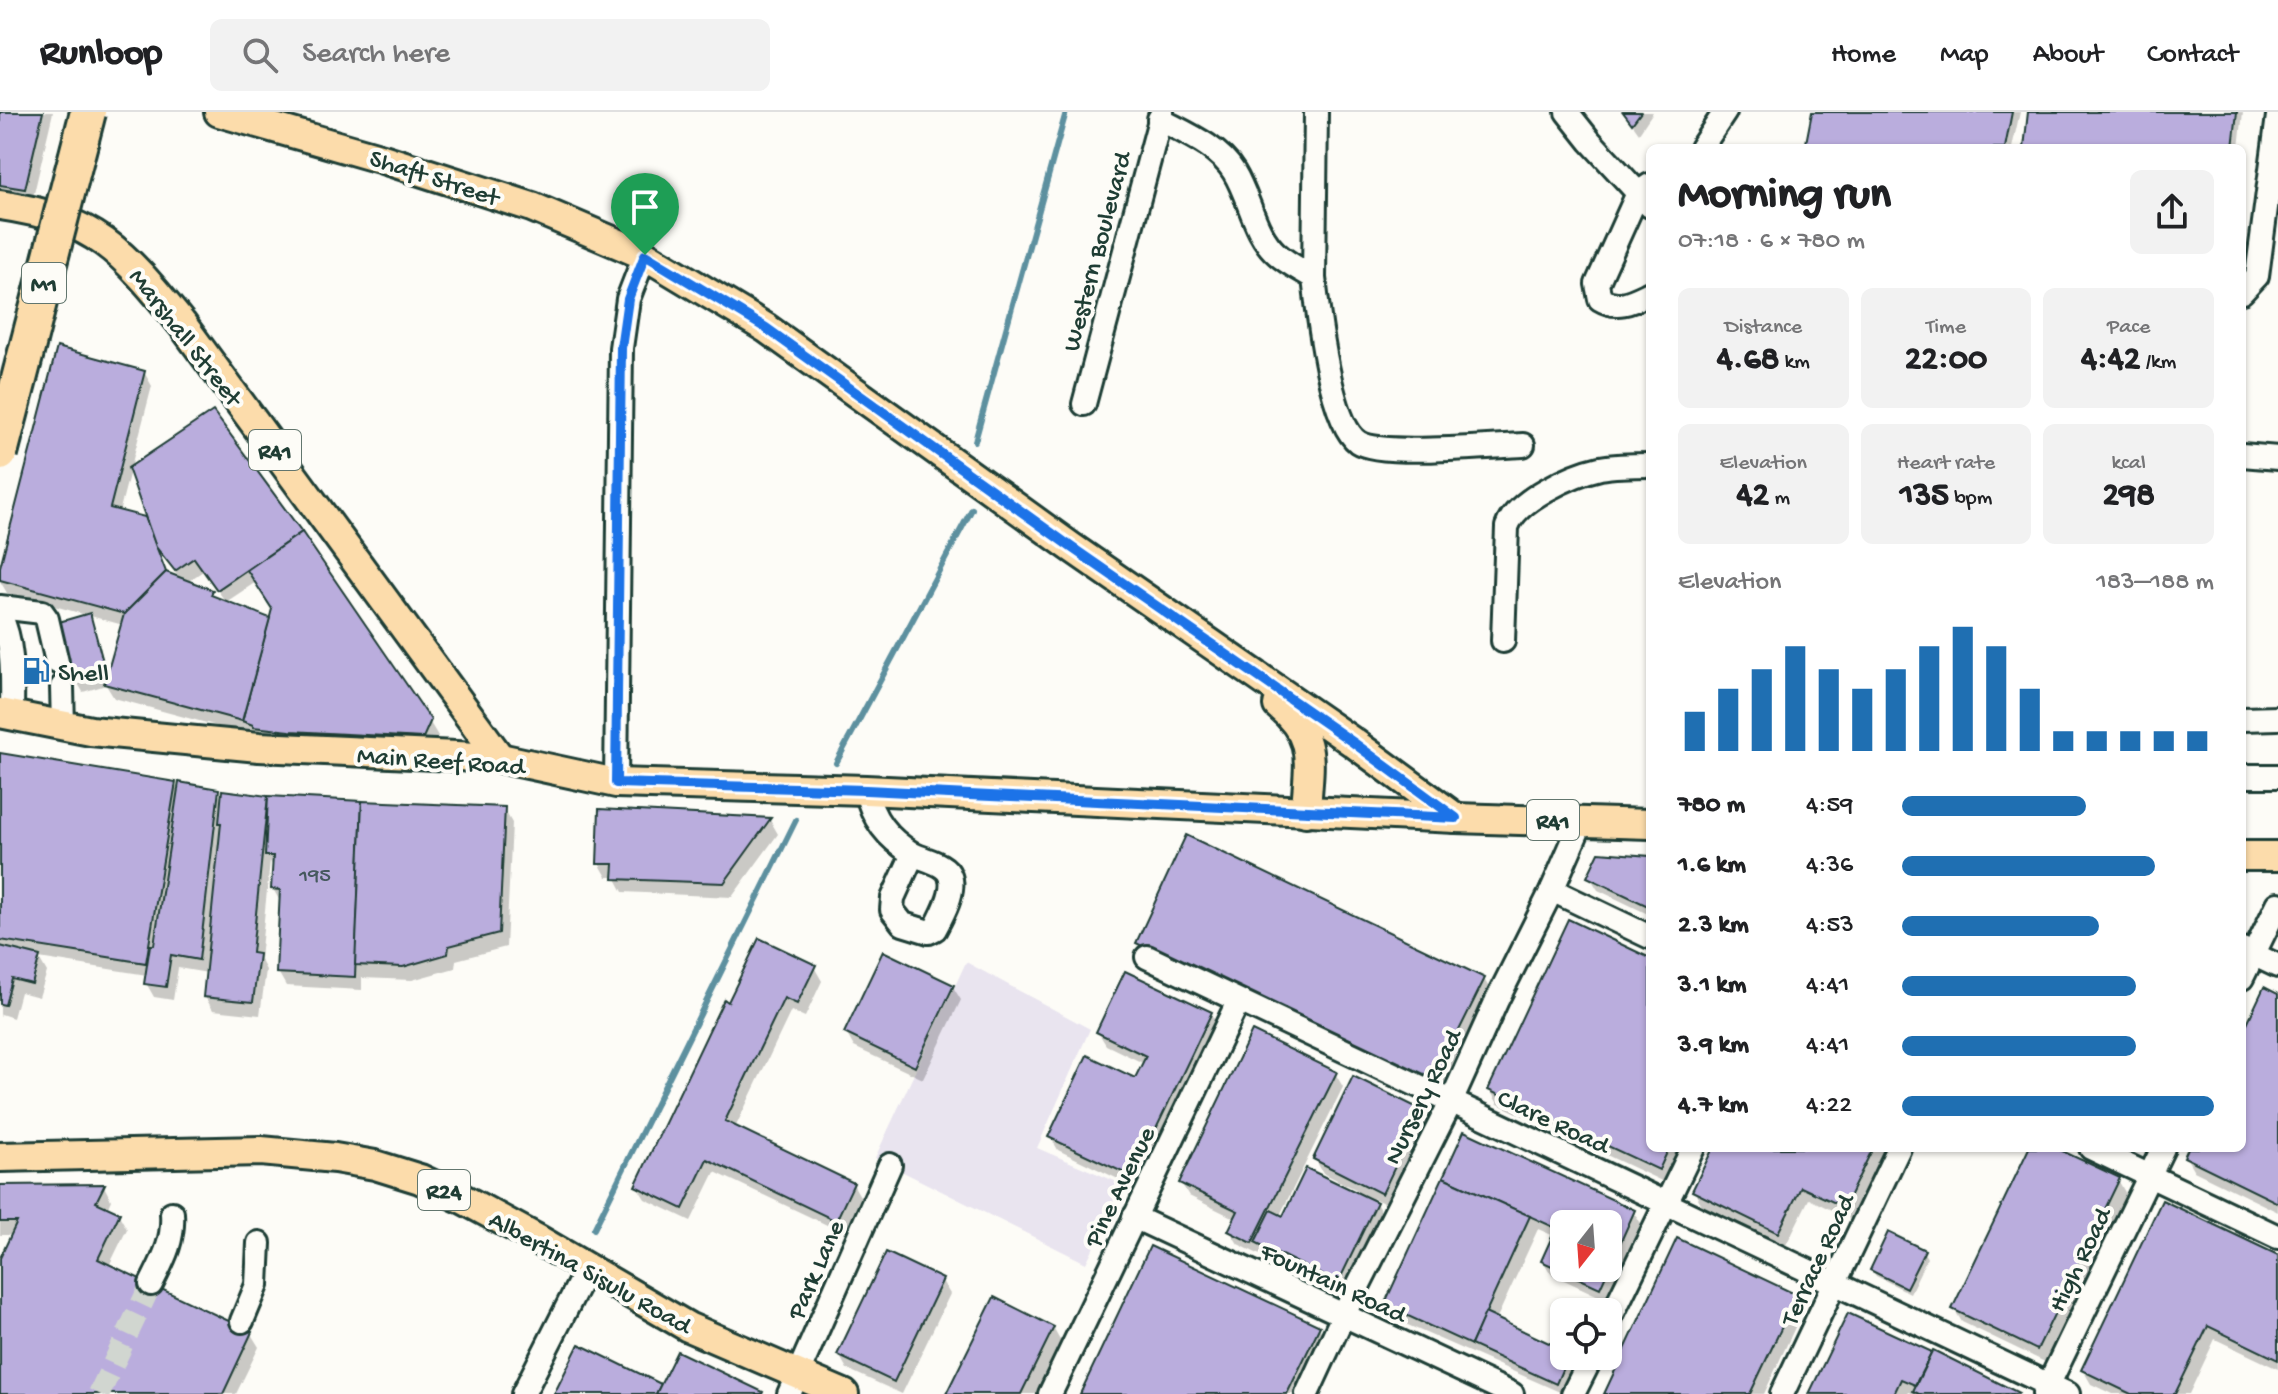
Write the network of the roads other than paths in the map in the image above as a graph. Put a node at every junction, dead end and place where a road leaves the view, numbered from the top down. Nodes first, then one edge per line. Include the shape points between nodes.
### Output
1 (77, 112) edge
2 (88, 112) edge
3 (219, 112) edge
4 (1316, 112) edge
5 (1567, 112) edge
6 (1725, 112) edge
7 (1160, 116) edge
8 (2278, 116) edge
9 (1704, 144) edge
10 (1646, 194) edge
11 (0, 205) edge
12 (51, 215) junction
13 (645, 255) junction
14 (1314, 278) junction
15 (2246, 288) edge
16 (1646, 295) edge
17 (0, 384) edge
18 (1084, 404) dead end
19 (0, 410) edge
20 (1523, 445) dead end
21 (0, 453) edge
22 (2246, 455) edge
23 (2278, 458) edge
24 (1646, 465) edge
25 (0, 607) edge
26 (0, 615) edge
27 (1503, 641) dead end
28 (1233, 660) junction
29 (57, 662) dead end
30 (62, 687) dead end
31 (8, 718) edge
32 (2278, 718) edge
33 (2246, 719) edge
34 (63, 726) junction
35 (500, 758) junction
36 (2246, 776) edge
37 (2278, 776) edge
38 (616, 783) junction
39 (866, 790) junction
40 (1306, 812) junction
41 (1456, 818) junction
42 (1582, 821) junction
43 (1646, 824) edge
44 (913, 854) dead end
45 (2246, 856) edge
46 (2278, 856) edge
47 (1552, 890) junction
48 (2278, 904) edge
49 (1646, 935) edge
50 (2248, 952) edge
51 (1147, 957) dead end
52 (2278, 966) edge
53 (1238, 1002) junction
54 (1451, 1102) junction
55 (1691, 1152) edge
56 (1897, 1152) edge
57 (2099, 1152) edge
58 (2161, 1152) edge
59 (0, 1157) edge
60 (890, 1165) dead end
61 (2150, 1176) junction
62 (1667, 1204) junction
63 (172, 1213) dead end
64 (1134, 1217) junction
65 (2278, 1237) edge
66 (259, 1243) dead end
67 (587, 1268) junction
68 (1837, 1283) junction
69 (151, 1284) tunnel mouth
70 (1620, 1298) edge
71 (1343, 1316) junction
72 (242, 1321) dead end
73 (1585, 1370) edge
74 (794, 1384) edge
75 (2053, 1391) edge
76 (523, 1394) edge
77 (844, 1394) edge
78 (1050, 1394) edge
79 (1307, 1394) edge
80 (1512, 1394) edge
81 (1573, 1394) edge
82 (1782, 1394) edge

1 - 17 highway, M1
2 - 21 highway, M1, bridge
3 - 13 main road, Shaft Street via 532,207
4 - 14 street
5 - 10 street
6 - 9 street
7 - 14 street via 1224,160 1266,242
7 - 18 street, Western Boulevard
8 - 15 street via 2257,276
10 - 16 street via 1598,278 1597,290 1611,305
11 - 12 main road, Marshall Street / R41
12 - 19 street
12 - 35 main road, Marshall Street / R41 via 105,241 144,278
13 - 28 main road, Shaft Street via 766,328
13 - 38 street via 628,299 621,348
14 - 20 street via 1332,385 1345,427 1357,441 1372,448 1403,449
22 - 23 street
24 - 27 street via 1585,472 1515,512 1507,527
25 - 29 street via 42,612
26 - 31 street via 12,674
28 - 40 main road via 1251,684 1302,728 1308,750
28 - 41 main road, Shaft Street
30 - 34 street
31 - 34 main road, Main Reef Road
32 - 33 street
34 - 35 main road, Main Reef Road via 259,747
35 - 38 main road, Main Reef Road / R41
36 - 37 street
38 - 39 main road, Main Reef Road / R41
39 - 40 main road, Main Reef Road / R41
39 - 44 street via 876,822
40 - 41 main road, Main Reef Road / R41
41 - 42 main road, Main Reef Road / R41
42 - 43 main road, Main Reef Road / R41
42 - 47 street, Nursery Road
45 - 46 main road
47 - 49 street
47 - 54 street, Nursery Road
48 - 50 street
50 - 52 street
51 - 53 street, Clare Road
53 - 54 street, Clare Road
53 - 64 street, Pine Avenue
54 - 62 street, Clare Road
54 - 71 street, Nursery Road
55 - 62 street
56 - 68 street, Terrace Road
57 - 61 street
58 - 61 street, High Road
59 - 67 main road, Albertina Sisulu Road / R24 via 261,1151 375,1165 448,1192
60 - 74 street, Park Lane
61 - 65 street
61 - 75 street, High Road
62 - 68 street, Clare Road
62 - 70 street
63 - 69 street via 170,1247
64 - 71 street, Fountain Road
64 - 78 street, Pine Avenue
66 - 72 street via 257,1285
67 - 74 main road, Albertina Sisulu Road / R24
67 - 76 street
68 - 75 street, Clare Road
68 - 82 street, Terrace Road
71 - 79 street, Nursery Road
71 - 80 street, Fountain Road
73 - 81 street
74 - 77 main road, Albertina Sisulu Road / R24

